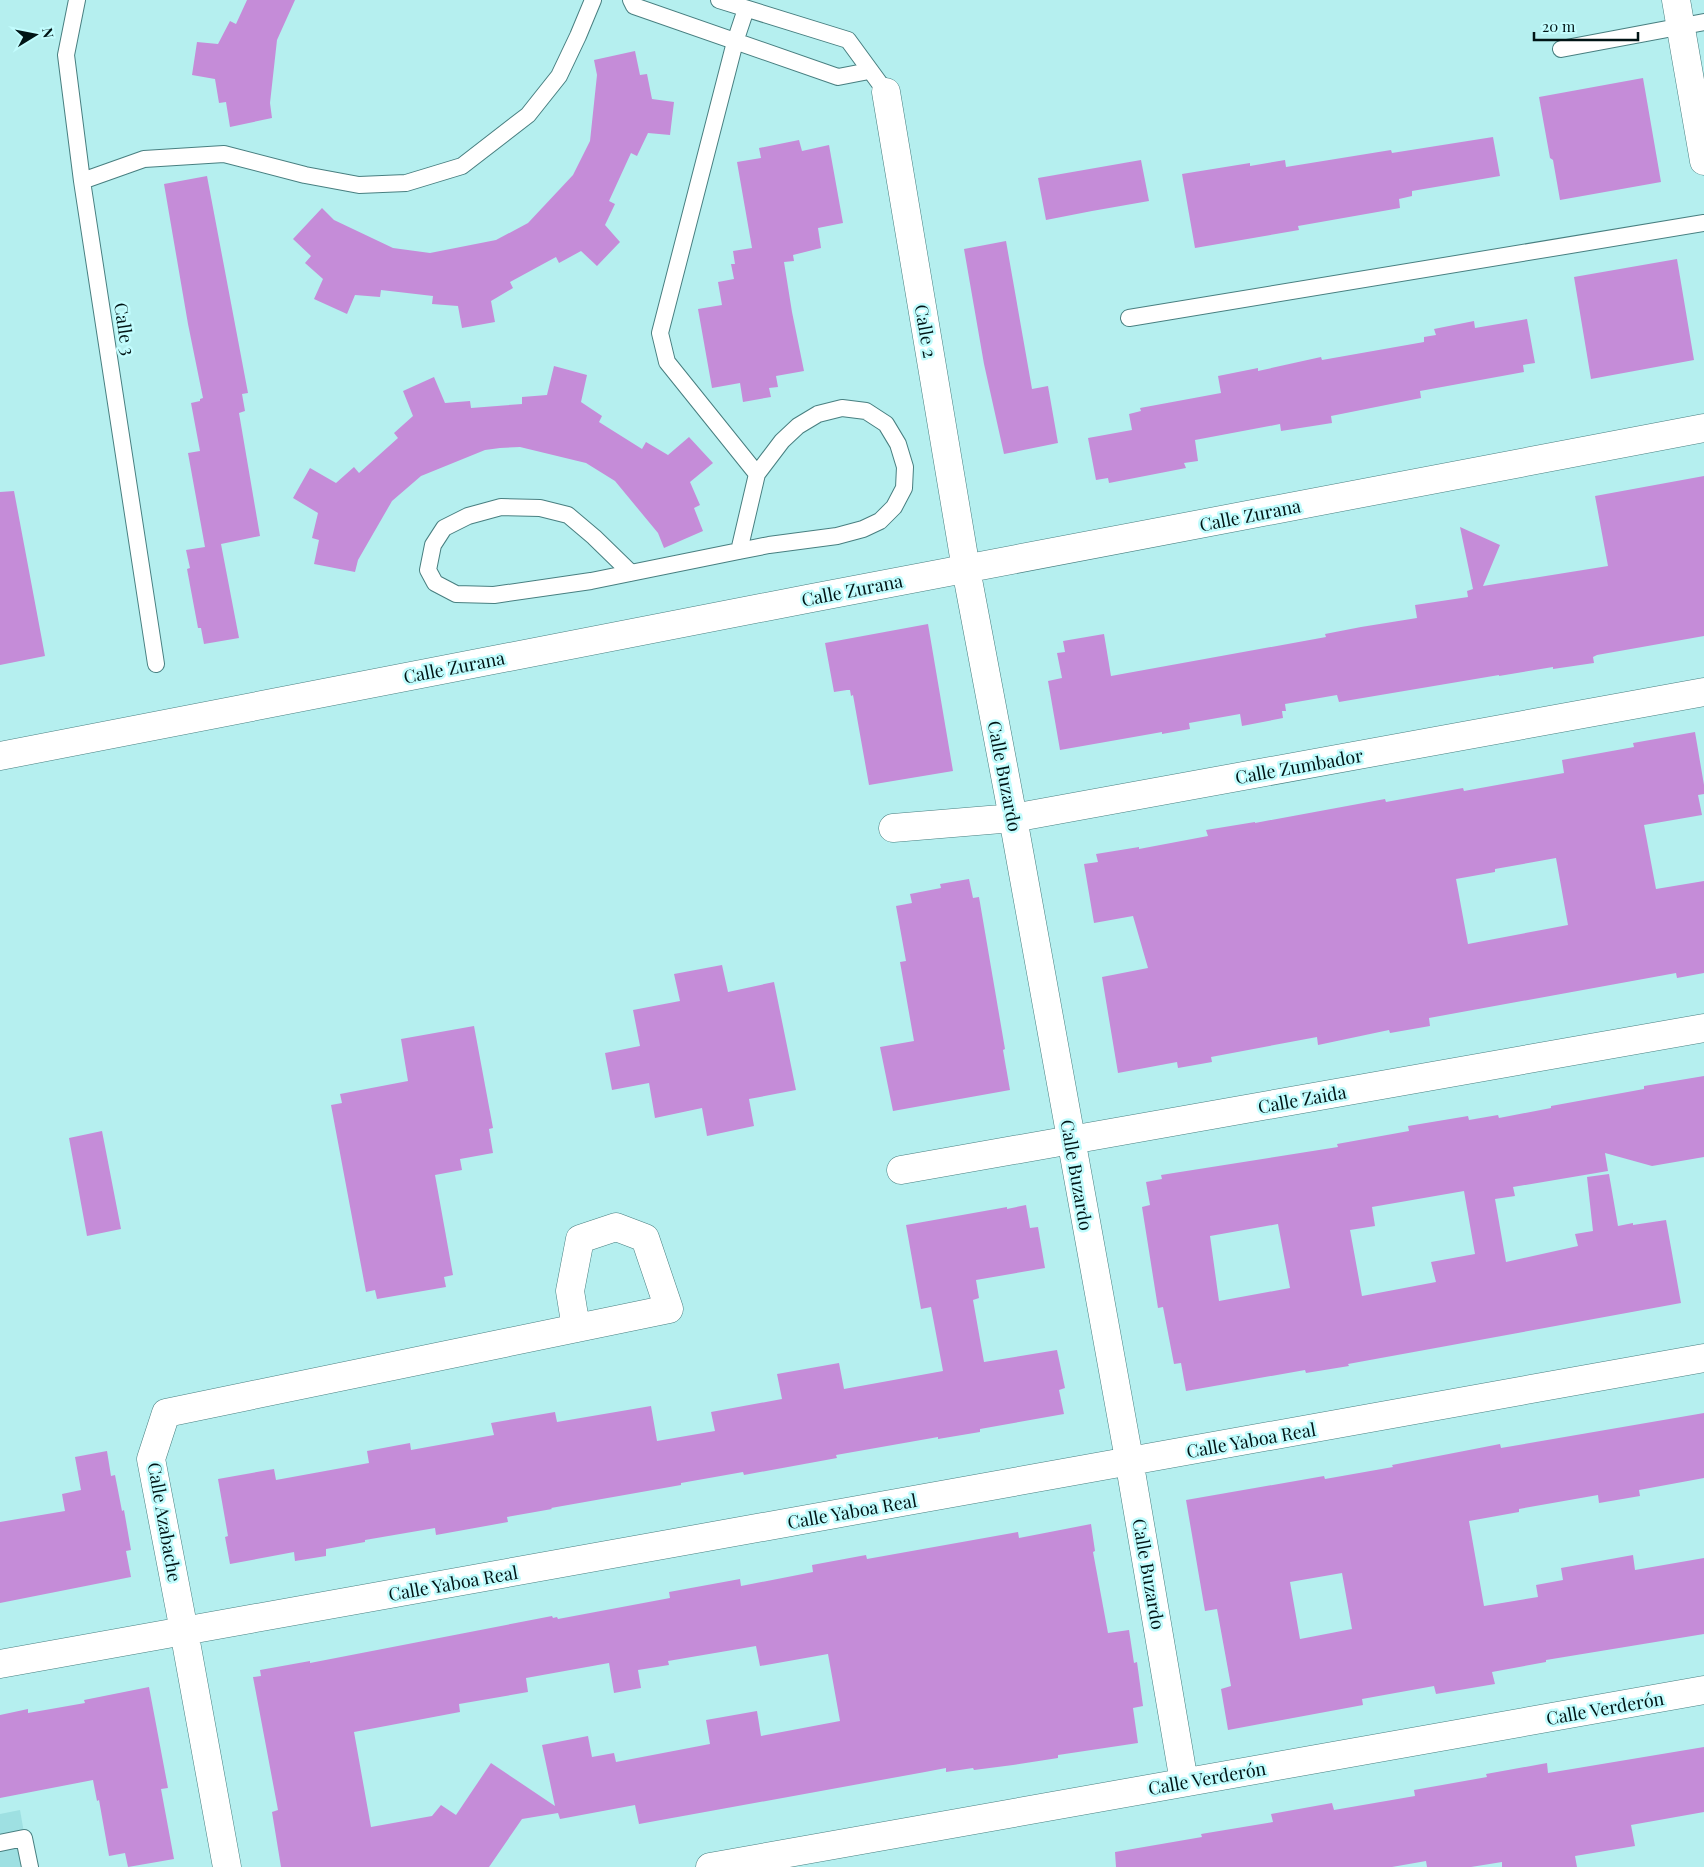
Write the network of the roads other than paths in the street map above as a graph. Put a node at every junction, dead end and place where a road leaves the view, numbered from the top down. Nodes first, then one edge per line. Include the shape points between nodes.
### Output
1 (77, 0) edge
2 (593, 0) edge
3 (631, 0) edge
4 (718, 0) edge
5 (1676, 0) edge
6 (746, 9) junction
7 (1693, 24) edge
8 (735, 42) junction
9 (1561, 50) dead end
10 (869, 71) junction
11 (886, 92) joint
12 (1704, 161) edge
13 (82, 181) junction
14 (1704, 223) edge
15 (1129, 318) dead end
16 (1704, 428) edge
17 (757, 474) junction
18 (739, 551) junction
19 (966, 569) junction
20 (631, 573) junction
21 (156, 664) dead end
22 (1704, 692) edge
23 (0, 756) edge
24 (1013, 818) junction
25 (893, 828) dead end
26 (1704, 1028) edge
27 (1071, 1140) junction
28 (901, 1170) dead end
29 (576, 1328) dead end
30 (1704, 1358) edge
31 (1129, 1462) junction
32 (184, 1631) junction
33 (0, 1664) edge
34 (1704, 1690) edge
35 (1184, 1782) junction
36 (0, 1843) edge
37 (30, 1867) edge
38 (226, 1867) edge
39 (710, 1867) edge

1 - 13 lane, Calle 3 via 66,55
2 - 13 lane via 559,76 528,115 462,166 406,183 360,185 224,154 144,159
3 - 8 lane via 634,6
4 - 6 lane
5 - 7 street
6 - 8 lane
6 - 10 lane via 848,40
7 - 9 lane
7 - 12 street
8 - 10 lane via 838,77
8 - 17 lane via 660,333 667,362
10 - 11 lane
11 - 19 street, Calle 2
13 - 21 lane, Calle 3
14 - 15 lane
16 - 19 street, Calle Zurana
17 - 18 lane
17 - 18 lane via 798,426 818,414 842,408 866,411 886,424 898,444 905,467 904,488 894,507 880,521 837,536
18 - 20 lane
19 - 23 street, Calle Zurana
19 - 24 street, Calle Buzardo
20 - 20 lane via 494,595 456,594 435,583 428,570 433,545 444,528 468,516 501,507 540,508 568,515
22 - 24 street, Calle Zumbador
24 - 25 street, Calle Zumbador
24 - 27 street, Calle Buzardo
26 - 27 street, Calle Zaida
27 - 28 street, Calle Zaida
27 - 31 street, Calle Buzardo
29 - 32 street, Calle Azabache via 166,1413 151,1460
30 - 31 street, Calle Yaboa Real
31 - 32 street, Calle Yaboa Real
31 - 35 street, Calle Buzardo
32 - 33 street, Calle Yaboa Real
32 - 38 street, Calle Azabache
34 - 35 street, Calle Verderón
35 - 39 street, Calle Verderón
36 - 37 lane via 24,1838

